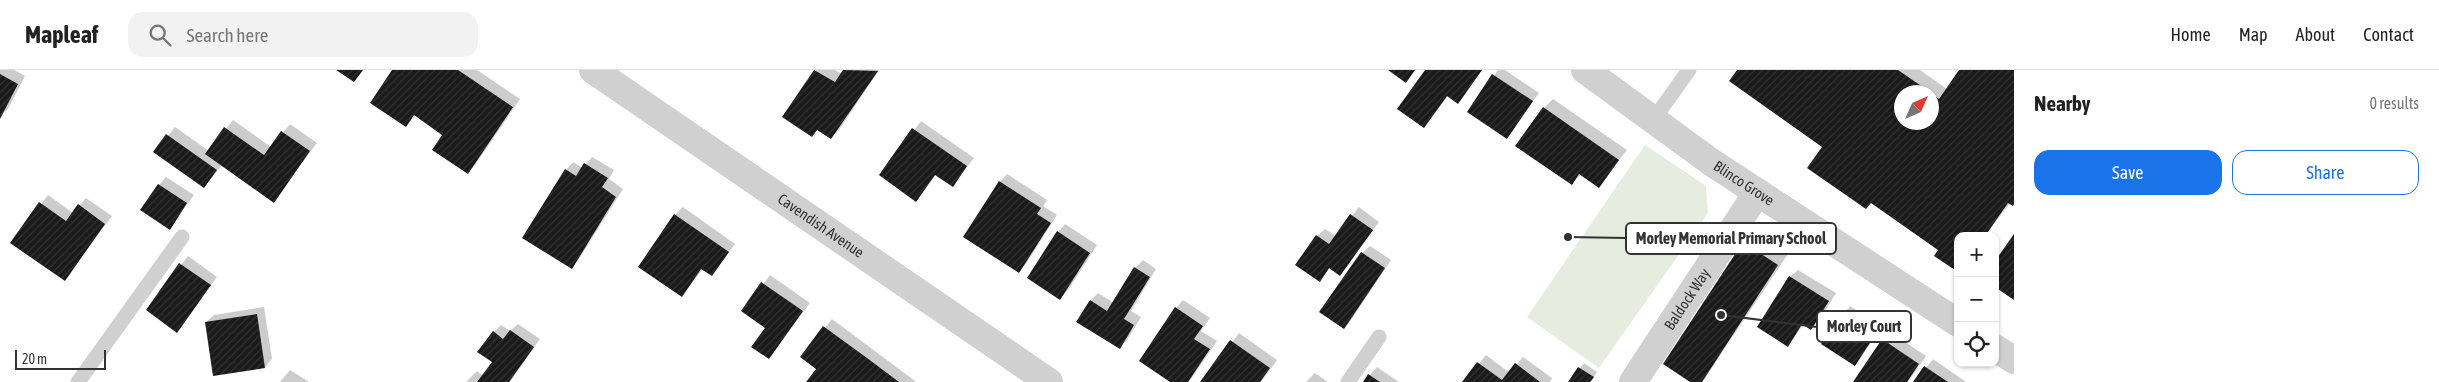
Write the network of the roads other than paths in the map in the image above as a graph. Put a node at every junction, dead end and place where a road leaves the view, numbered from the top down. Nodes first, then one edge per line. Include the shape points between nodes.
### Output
1 (593, 70) edge
2 (1585, 70) edge
3 (1690, 70) edge
4 (1654, 119) junction
5 (1757, 193) junction
6 (182, 237) dead end
7 (1956, 322) edge
8 (1379, 337) dead end
9 (1999, 351) edge
10 (2014, 360) edge
11 (78, 382) edge
12 (1049, 382) edge
13 (1348, 382) edge
14 (1633, 382) edge

1 - 12 street, Cavendish Avenue
2 - 4 street, Blinco Grove
3 - 4 lane
4 - 5 street, Blinco Grove
5 - 7 street, Blinco Grove
5 - 14 street, Baldock Way
6 - 11 lane
8 - 13 lane
9 - 10 street

